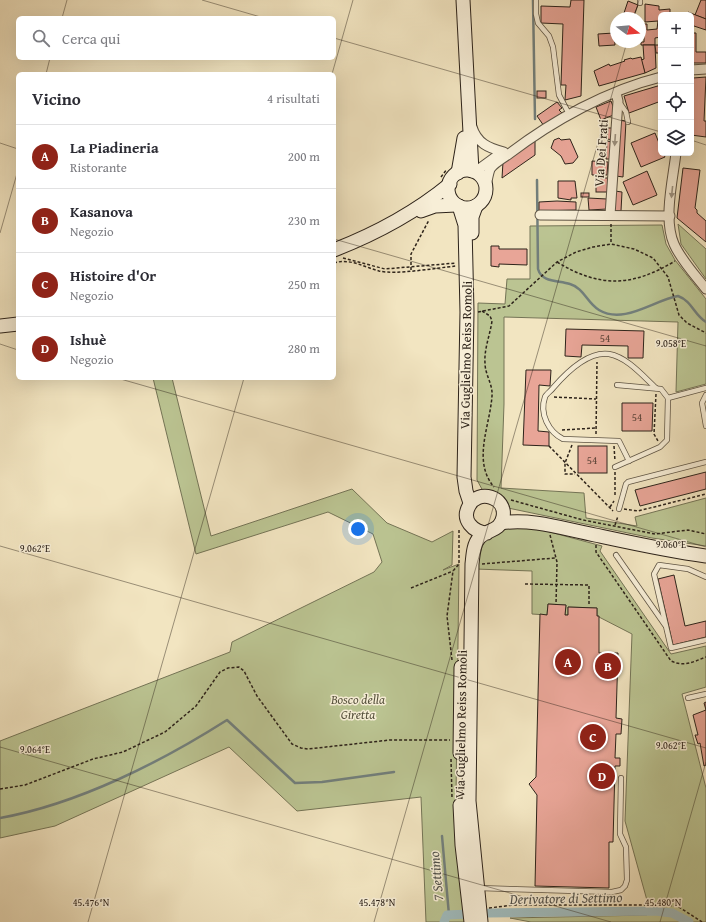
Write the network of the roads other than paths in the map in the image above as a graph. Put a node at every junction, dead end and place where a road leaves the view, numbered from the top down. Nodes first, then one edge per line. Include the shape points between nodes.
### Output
1 (463, 0) edge
2 (536, 0) edge
3 (706, 69) edge
4 (694, 70) edge
5 (658, 78) edge
6 (617, 97) junction
7 (468, 100) junction
8 (569, 114) junction
9 (628, 122) dead end
10 (471, 123) junction
11 (516, 148) junction
12 (504, 152) junction
13 (676, 156) edge
14 (473, 171) junction
15 (458, 173) junction
16 (450, 184) junction
17 (486, 187) junction
18 (458, 205) junction
19 (476, 206) junction
20 (540, 215) dead end
21 (610, 215) junction
22 (670, 216) junction
23 (391, 223) junction
24 (338, 254) edge
25 (706, 289) edge
26 (16, 324) edge
27 (0, 326) edge
28 (617, 385) dead end
29 (656, 388) junction
30 (706, 388) edge
31 (706, 396) edge
32 (668, 398) junction
33 (706, 426) edge
34 (629, 461) junction
35 (706, 462) edge
36 (615, 467) road end
37 (476, 500) junction
38 (505, 504) junction
39 (619, 509) road end
40 (501, 523) junction
41 (470, 526) junction
42 (487, 533) junction
43 (706, 550) edge
44 (616, 555) dead end
45 (706, 556) edge
46 (462, 566) junction
47 (706, 577) edge
48 (667, 628) junction
49 (706, 640) edge
50 (706, 694) edge
51 (688, 698) dead end
52 (460, 711) junction
53 (620, 778) dead end
54 (469, 801) junction
55 (462, 845) junction
56 (477, 888) junction
57 (471, 922) edge
58 (481, 922) edge

1 - 7 street
2 - 8 lane via 538,23 549,36 553,47 559,95
3 - 4 street
5 - 6 street
6 - 8 street
6 - 9 lane via 626,112
6 -> 21 street, Via Dei Frati
7 - 10 street
7 - 15 street
8 - 11 street
10 - 12 street via 480,141 491,149
10 - 14 street
11 - 12 street
11 - 17 street via 493,166
12 - 14 street
13 -> 22 street
14 - 15 street
14 - 17 street via 482,178
15 - 16 street
16 - 18 street via 450,196
16 - 23 street via 431,199
17 - 19 street via 484,197
18 - 19 street via 470,208
18 - 23 street via 435,206
18 - 37 street, Via Guglielmo Reiss Romoli via 465,225 467,312 464,477 466,491
19 - 37 street, Via Guglielmo Reiss Romoli via 472,217 471,471
20 - 21 street
21 - 22 street
22 - 25 street via 671,236 681,256
23 - 24 street
26 - 27 street
28 - 29 lane
29 - 32 lane via 661,389
29 - 34 lane via 623,360 609,354 598,354 570,368 545,397 544,417 556,436 574,440 619,441
30 - 32 lane
31 - 33 lane via 702,402
32 - 34 lane via 667,440 660,447
34 - 36 lane
35 - 39 lane via 628,482
37 - 38 street via 492,497 500,504
37 - 41 street via 466,514
38 - 40 street
38 - 43 street via 515,515 551,519 635,538
40 - 42 street via 498,528
40 - 45 street via 535,523
41 - 42 street
41 - 46 street, Via Guglielmo Reiss Romoli
42 - 46 street, Via Guglielmo Reiss Romoli via 480,537
44 - 48 lane
46 - 52 street, Via Guglielmo Reiss Romoli
46 - 54 street, Via Guglielmo Reiss Romoli
47 - 48 lane via 688,569 659,565 654,574
48 - 49 lane via 671,648
50 - 51 lane
52 - 54 street via 464,738 464,795
52 - 55 street, Via Guglielmo Reiss Romoli
53 - 56 lane via 620,834 626,847 626,880 621,890 612,892
54 - 56 street, Via Guglielmo Reiss Romoli
55 - 56 street via 469,861 472,887
55 - 57 street, Via Guglielmo Reiss Romoli
56 - 58 street, Via Guglielmo Reiss Romoli

